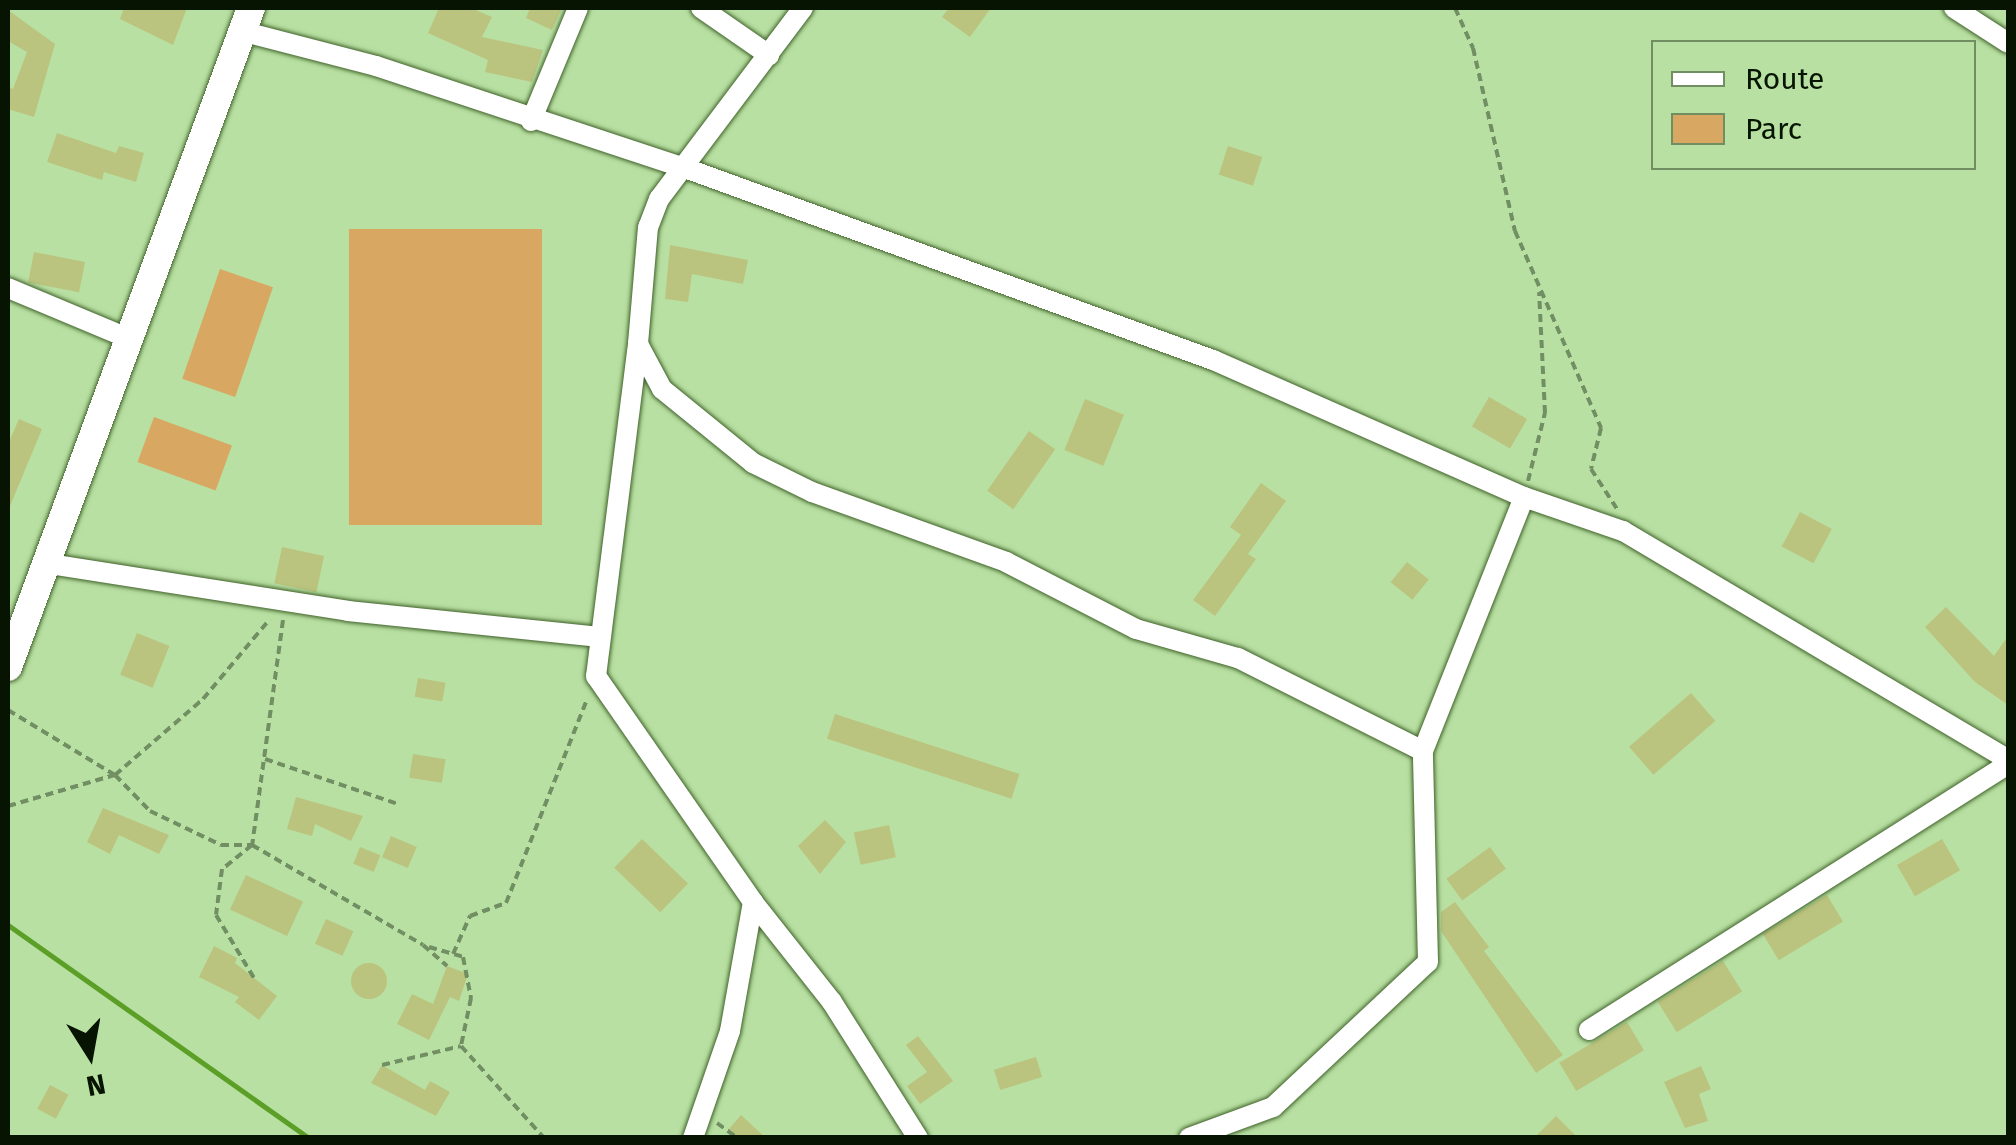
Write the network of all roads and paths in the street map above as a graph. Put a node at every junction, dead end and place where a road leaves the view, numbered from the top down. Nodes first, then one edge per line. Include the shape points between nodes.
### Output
1 (578, 8) edge
2 (701, 8) edge
3 (803, 8) edge
4 (1455, 8) edge
5 (1954, 8) edge
6 (246, 19) edge
7 (2008, 43) edge
8 (769, 55) junction
9 (532, 121) junction
10 (686, 168) junction
11 (8, 288) edge
12 (1539, 288) junction
13 (124, 337) junction
14 (638, 344) junction
15 (1524, 497) junction
16 (1623, 532) junction
17 (43, 563) junction
18 (286, 600) junction
19 (600, 636) junction
20 (8, 666) edge
21 (596, 676) junction
22 (8, 710) edge
23 (1423, 751) junction
24 (265, 759) junction
25 (2008, 762) edge
26 (115, 775) junction
27 (398, 804) dead end
28 (8, 806) edge
29 (252, 845) junction
30 (753, 902) junction
31 (423, 945) junction
32 (453, 954) junction
33 (446, 966) dead end
34 (254, 978) dead end
35 (1588, 1030) dead end
36 (462, 1046) junction
37 (382, 1064) dead end
38 (704, 1115) junction
39 (544, 1138) edge
40 (693, 1138) edge
41 (738, 1138) edge
42 (918, 1138) edge
43 (1189, 1138) edge

1 - 9 street
2 - 8 street
3 - 8 street
4 - 12 path via 1473,48 1515,231
5 - 7 street
6 - 9 street
6 - 13 street
8 - 10 street
9 - 10 street
10 - 14 street via 660,199 648,227
10 - 15 street via 1214,360
11 - 13 street
12 - 15 path via 1545,413
12 - 16 path via 1601,428 1591,468 1618,508
13 - 17 street
14 - 19 street
14 - 23 street via 678,406 753,462 812,492 1006,562 1136,629 1238,658
15 - 16 street
15 - 23 street
16 - 25 street
17 - 18 street
17 - 20 street
18 - 19 street
18 - 24 path
18 - 26 path via 203,699
19 - 21 street
21 - 30 street
21 - 32 path via 506,903 470,916
22 - 26 path
23 - 43 street via 1428,962 1273,1107
24 - 27 path
24 - 29 path
25 - 35 street
26 - 28 path
26 - 29 path via 150,811 221,845
29 - 31 path
29 - 34 path via 222,869 216,915
30 - 38 street via 730,1031
30 - 42 street via 832,1002
31 - 32 path
31 - 33 path
32 - 36 path via 464,956 470,986
36 - 37 path
36 - 39 path
38 - 40 street
38 - 41 path

